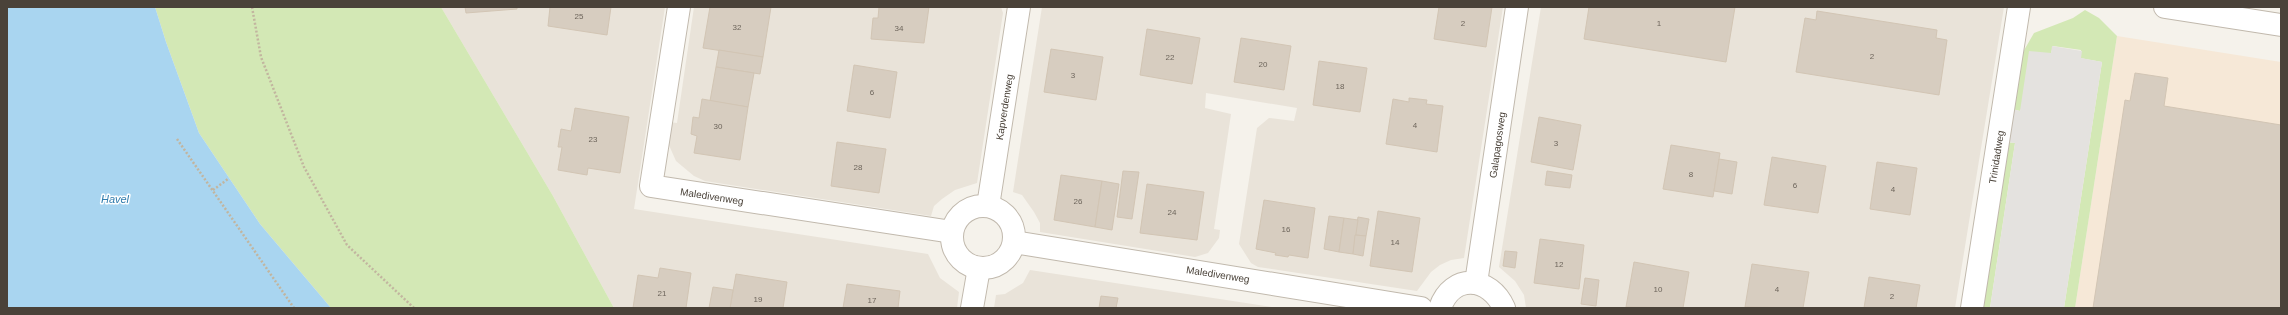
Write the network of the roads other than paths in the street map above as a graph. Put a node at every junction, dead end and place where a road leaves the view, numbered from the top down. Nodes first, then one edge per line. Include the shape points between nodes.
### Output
1 (679, 7) edge
2 (1019, 7) edge
3 (1517, 7) edge
4 (2019, 7) edge
5 (2165, 7) edge
6 (2281, 25) edge
7 (988, 206) junction
8 (952, 232) junction
9 (1014, 242) junction
10 (979, 268) junction
11 (1476, 283) junction
12 (972, 308) edge
13 (1421, 308) edge
14 (1440, 308) edge
15 (1504, 308) edge
16 (1972, 308) edge

1 - 8 street, Maledivenweg via 651,186
2 - 7 street, Kapverdenweg
3 - 11 street, Galapagosweg
4 - 16 street, Trinidadweg
5 - 6 street
7 - 8 street via 976,207 965,212 956,221
7 - 9 street via 1000,210 1009,218 1014,230
8 - 10 street via 953,244 958,255 967,264
9 - 10 street via 1010,254 1002,262 991,268
9 - 13 street, Maledivenweg
10 - 12 street
11 - 14 street via 1464,283 1452,289 1443,298
11 - 15 street via 1489,287 1498,296

